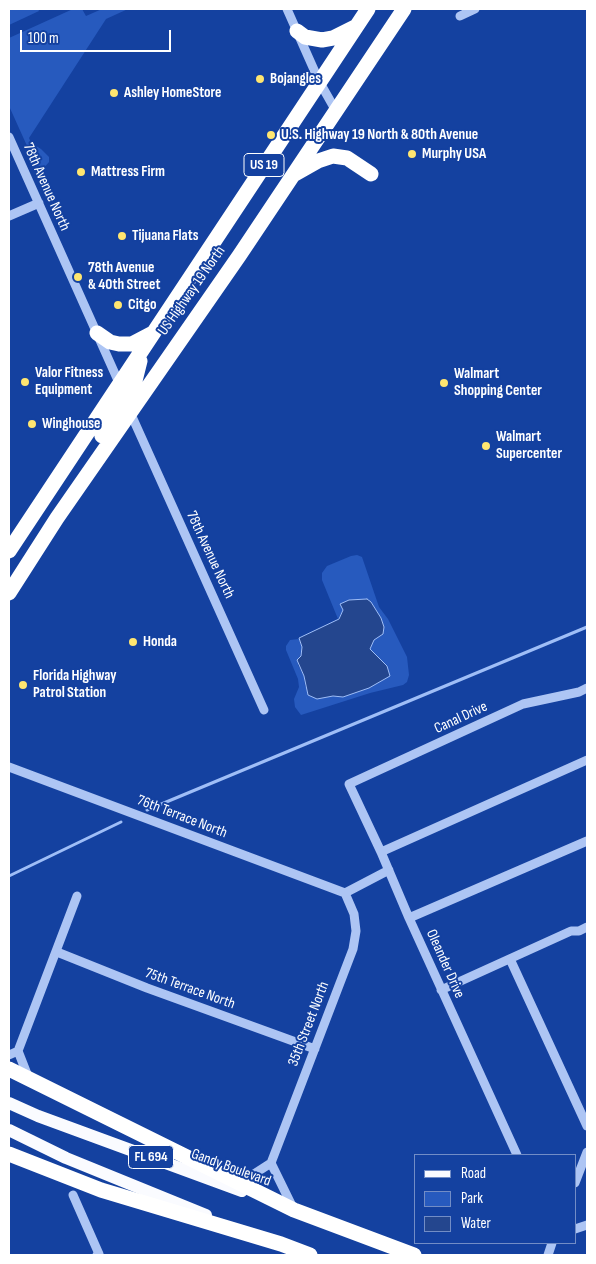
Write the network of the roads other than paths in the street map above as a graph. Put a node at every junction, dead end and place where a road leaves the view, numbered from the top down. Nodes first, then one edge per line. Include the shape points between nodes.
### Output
1 (287, 9) edge
2 (368, 9) edge
3 (404, 9) edge
4 (474, 9) edge
5 (460, 16) dead end
6 (356, 26) junction
7 (297, 31) junction
8 (319, 81) junction
9 (336, 111) junction
10 (9, 137) edge
11 (371, 174) dead end
12 (292, 176) junction
13 (39, 203) junction
14 (9, 216) edge
15 (154, 332) junction
16 (97, 333) junction
17 (144, 348) junction
18 (120, 385) junction
19 (130, 412) junction
20 (57, 518) junction
21 (9, 551) edge
22 (9, 593) edge
23 (587, 688) edge
24 (264, 710) dead end
25 (587, 760) edge
26 (9, 767) edge
27 (350, 784) joint
28 (587, 841) edge
29 (382, 852) junction
30 (389, 870) junction
31 (345, 893) junction
32 (77, 896) dead end
33 (409, 918) junction
34 (587, 927) edge
35 (57, 952) junction
36 (510, 958) junction
37 (441, 990) junction
38 (315, 1049) junction
39 (18, 1051) junction
40 (9, 1054) edge
41 (9, 1069) edge
42 (29, 1079) junction
43 (9, 1103) edge
44 (587, 1126) edge
45 (9, 1130) edge
46 (587, 1152) edge
47 (9, 1154) edge
48 (517, 1154) edge
49 (270, 1163) junction
50 (576, 1180) edge
51 (240, 1183) junction
52 (73, 1195) dead end
53 (294, 1210) junction
54 (281, 1244) junction
55 (98, 1255) edge
56 (310, 1255) edge
57 (414, 1255) edge

1 - 7 street
2 - 6 highway, US Highway 19 North / US 19
3 - 9 highway, US Highway 19 North / US 19
4 - 5 street
6 - 7 highway via 322,40 305,37
6 - 8 highway, US Highway 19 North / US 19
7 - 8 street
8 - 9 street
8 - 15 highway, US Highway 19 North / US 19
9 - 12 highway, US Highway 19 North / US 19
10 - 13 street, 78th Avenue North
11 - 12 highway via 347,158 333,156
12 - 19 highway, US Highway 19 North / US 19
13 - 14 street
13 - 16 street, 78th Avenue North
15 - 16 highway via 132,344 110,342
15 - 17 highway, US Highway 19 North / US 19
16 - 18 street, 78th Avenue North
17 - 18 highway, US Highway 19 North / US 19
17 - 19 highway
18 - 20 highway via 120,407 60,501
18 - 21 highway, US Highway 19 North / US 19
19 - 20 highway, US Highway 19 North / US 19
19 - 24 street, 78th Avenue North
20 - 22 highway, US Highway 19 North / US 19
23 - 27 street, Canal Drive via 523,704
25 - 29 street
26 - 31 street, 76th Terrace North
27 - 29 street, Oleander Drive
28 - 33 street
29 - 30 street, Oleander Drive
30 - 31 street
30 - 33 street, Oleander Drive
31 - 38 street, 35th Street North via 354,914 353,949
32 - 35 street
33 - 37 street, Oleander Drive
34 - 36 street
35 - 38 street, 75th Terrace North
35 - 39 street
36 - 37 street
36 - 44 street
37 - 48 street, Oleander Drive
38 - 49 street, 35th Street North
39 - 40 street
39 - 42 street
41 - 42 highway
42 - 51 highway
43 - 53 main road, Gandy Boulevard / FL 694
45 - 54 main road, FL 694 via 66,1158
46 - 50 street
47 - 54 highway via 101,1190
49 - 51 street
49 - 53 street
51 - 53 highway
52 - 55 street
53 - 57 highway, Gandy Boulevard / FL 694
54 - 56 highway, FL 694

